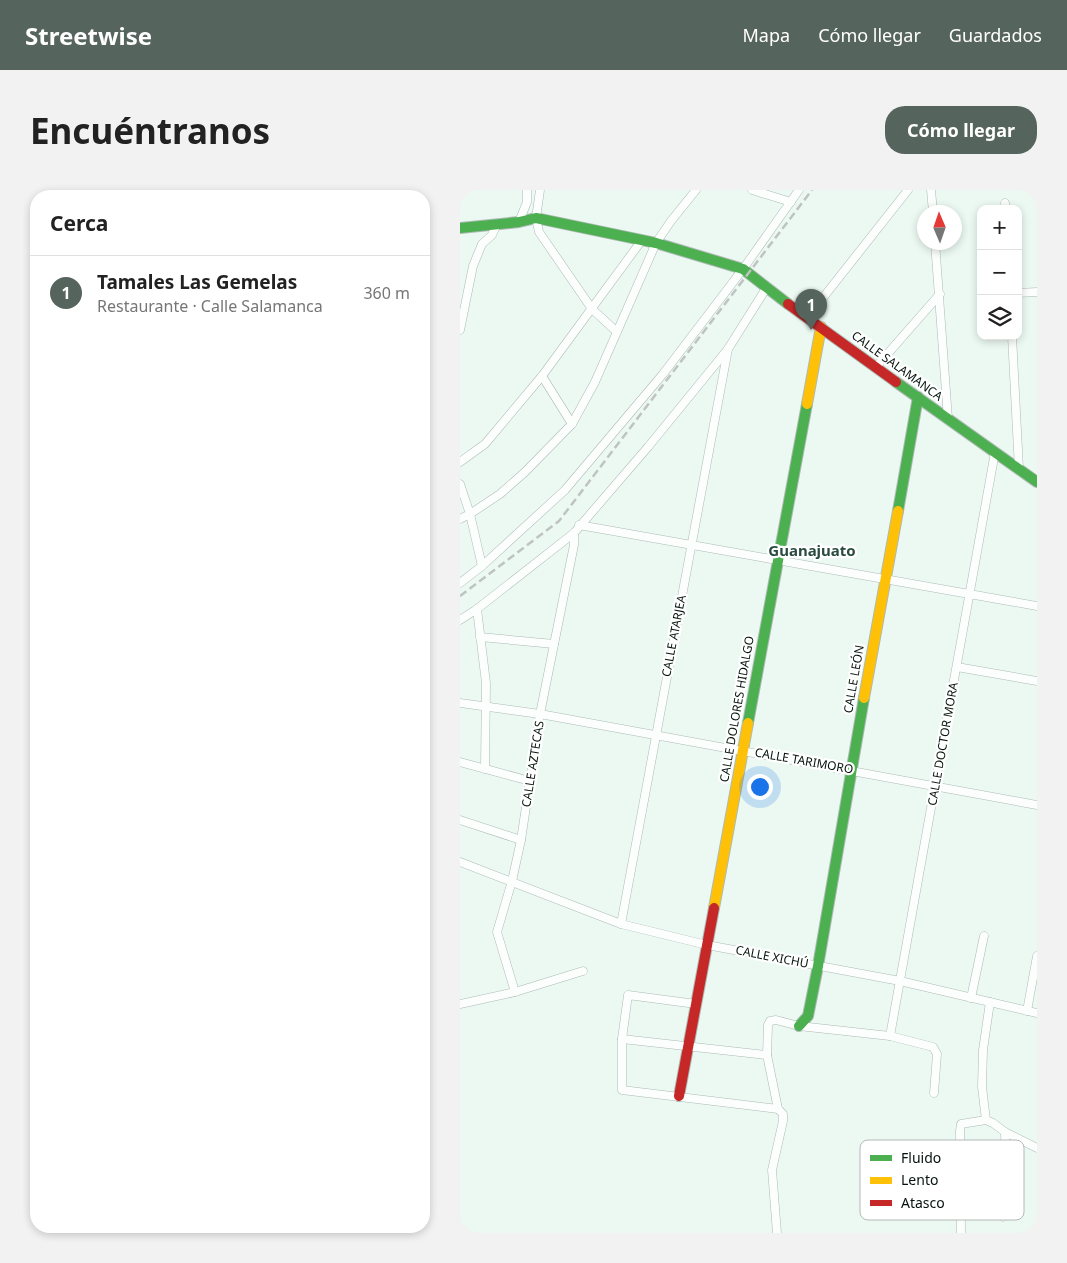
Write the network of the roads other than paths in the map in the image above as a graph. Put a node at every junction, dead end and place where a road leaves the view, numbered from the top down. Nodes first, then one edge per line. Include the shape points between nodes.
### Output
1 (527, 190) edge
2 (540, 190) edge
3 (696, 190) edge
4 (752, 190) edge
5 (799, 190) edge
6 (908, 190) edge
7 (931, 190) edge
8 (791, 202) junction
9 (932, 205) edge
10 (536, 218) junction
11 (519, 222) junction
12 (497, 224) junction
13 (460, 228) edge
14 (642, 240) junction
15 (656, 243) junction
16 (937, 250) edge
17 (743, 269) junction
18 (767, 287) junction
19 (1037, 292) edge
20 (1022, 293) edge
21 (940, 294) junction
22 (592, 310) junction
23 (808, 318) junction
24 (821, 327) junction
25 (460, 330) edge
26 (617, 332) junction
27 (1012, 340) edge
28 (728, 349) junction
29 (876, 367) junction
30 (542, 376) junction
31 (918, 397) junction
32 (948, 419) junction
33 (572, 424) junction
34 (995, 452) junction
35 (460, 462) edge
36 (1019, 469) junction
37 (1037, 482) edge
38 (460, 484) edge
39 (470, 514) junction
40 (460, 519) edge
41 (579, 525) junction
42 (574, 533) junction
43 (691, 545) junction
44 (778, 560) junction
45 (482, 566) junction
46 (885, 579) junction
47 (460, 583) edge
48 (969, 594) junction
49 (1037, 606) edge
50 (477, 609) junction
51 (460, 620) edge
52 (480, 637) junction
53 (554, 644) junction
54 (957, 667) junction
55 (1037, 681) edge
56 (460, 703) edge
57 (486, 707) junction
58 (540, 714) junction
59 (656, 734) junction
60 (742, 750) junction
61 (460, 762) edge
62 (485, 769) junction
63 (851, 770) junction
64 (530, 781) junction
65 (935, 786) junction
66 (1037, 805) edge
67 (460, 820) edge
68 (521, 840) junction
69 (460, 862) edge
70 (512, 882) junction
71 (621, 924) junction
72 (984, 936) dead end
73 (707, 945) junction
74 (1037, 956) edge
75 (818, 966) junction
76 (583, 971) dead end
77 (900, 981) junction
78 (515, 992) junction
79 (971, 998) junction
80 (990, 1002) junction
81 (460, 1004) edge
82 (696, 1004) junction
83 (1027, 1011) junction
84 (1037, 1013) edge
85 (800, 1026) junction
86 (890, 1036) junction
87 (622, 1039) junction
88 (688, 1046) junction
89 (767, 1055) junction
90 (934, 1093) dead end
91 (679, 1096) junction
92 (778, 1109) junction
93 (986, 1120) junction
94 (1005, 1132) junction
95 (960, 1140) edge
96 (1005, 1140) edge
97 (1021, 1140) edge
98 (1024, 1142) edge
99 (1037, 1148) edge
100 (961, 1220) edge
101 (777, 1233) edge
102 (961, 1233) edge

1 - 11 street via 528,202
2 - 10 street
3 - 15 street
4 - 8 street
5 - 8 street
6 - 23 street
7 - 9 street
8 - 17 street
10 - 11 street
10 - 14 street
10 - 22 street via 539,232
11 - 12 street
12 - 13 street
12 - 25 street via 492,235 482,244 473,266
14 - 15 street
14 - 22 street
15 - 17 street
15 - 26 street
16 - 21 street
17 - 18 street, CALLE SALAMANCA
17 - 45 street via 662,374 565,490
18 - 23 street, CALLE SALAMANCA
18 - 28 street
19 - 20 street
21 - 29 street
21 - 32 street
22 - 26 street
22 - 30 street
23 - 24 street, CALLE SALAMANCA
24 - 29 street, CALLE SALAMANCA
24 - 44 street, CALLE DOLORES HIDALGO
26 - 33 street
27 - 36 street
28 - 41 street via 618,483
28 - 43 street, CALLE ATARJEA
29 - 31 street, CALLE SALAMANCA
30 - 33 street
30 - 35 street via 485,444
31 - 32 street, CALLE SALAMANCA
31 - 46 street, CALLE LEÓN
32 - 34 street, CALLE SALAMANCA
33 - 39 street via 525,472
34 - 36 street, CALLE SALAMANCA
34 - 48 street, CALLE DOCTOR MORA
36 - 37 street, CALLE SALAMANCA
38 - 39 street
39 - 40 street
39 - 45 street
41 - 42 street
41 - 43 street
42 - 50 street
42 - 53 street, CALLE AZTECAS
43 - 44 street
43 - 59 street, CALLE ATARJEA
44 - 46 street
44 - 60 street, CALLE DOLORES HIDALGO
45 - 47 street
46 - 48 street
46 - 63 street, CALLE LEÓN
48 - 49 street
48 - 54 street, CALLE DOCTOR MORA
50 - 51 street
50 - 52 street
52 - 53 street
52 - 57 street
53 - 58 street, CALLE AZTECAS
54 - 55 street
54 - 65 street, CALLE DOCTOR MORA
56 - 57 street, CALLE TARIMORO
57 - 58 street, CALLE TARIMORO
57 - 62 street
58 - 59 street, CALLE TARIMORO
58 - 64 street, CALLE AZTECAS
59 - 60 street, CALLE TARIMORO
59 - 71 street, CALLE ATARJEA
60 - 63 street, CALLE TARIMORO
60 - 73 street, CALLE DOLORES HIDALGO
61 - 62 street
62 - 64 street
63 - 65 street, CALLE TARIMORO
63 - 75 street, CALLE LEÓN
64 - 68 street, CALLE AZTECAS
65 - 66 street, CALLE TARIMORO
65 - 77 street, CALLE DOCTOR MORA
67 - 68 street
68 - 70 street, CALLE AZTECAS
69 - 70 street, CALLE XICHÚ
70 - 71 street, CALLE XICHÚ
70 - 78 street, CALLE AZTECAS via 497,932
71 - 73 street, CALLE XICHÚ
72 - 79 street
73 - 75 street, CALLE XICHÚ
73 - 82 street, CALLE DOLORES HIDALGO
74 - 83 street
75 - 77 street, CALLE XICHÚ
75 - 85 street, CALLE LEÓN via 808,1016
76 - 78 street
77 - 79 street, CALLE XICHÚ
77 - 86 street, CALLE DOCTOR MORA
78 - 81 street
79 - 80 street, CALLE XICHÚ
80 - 83 street, CALLE XICHÚ
80 - 93 street via 983,1050 982,1088
82 - 87 street via 628,995
82 - 88 street, CALLE DOLORES HIDALGO
83 - 84 street, CALLE XICHÚ
85 - 86 street
85 - 89 street via 770,1021
86 - 90 street via 933,1047 938,1054
87 - 88 street
87 - 91 street via 622,1090
88 - 89 street
88 - 91 street, CALLE DOLORES HIDALGO
89 - 92 street
91 - 92 street
92 - 101 street via 783,1114 783,1121 772,1170
93 - 94 street
93 - 95 street via 961,1124
94 - 96 street
94 - 97 street
98 - 99 street
100 - 102 street

